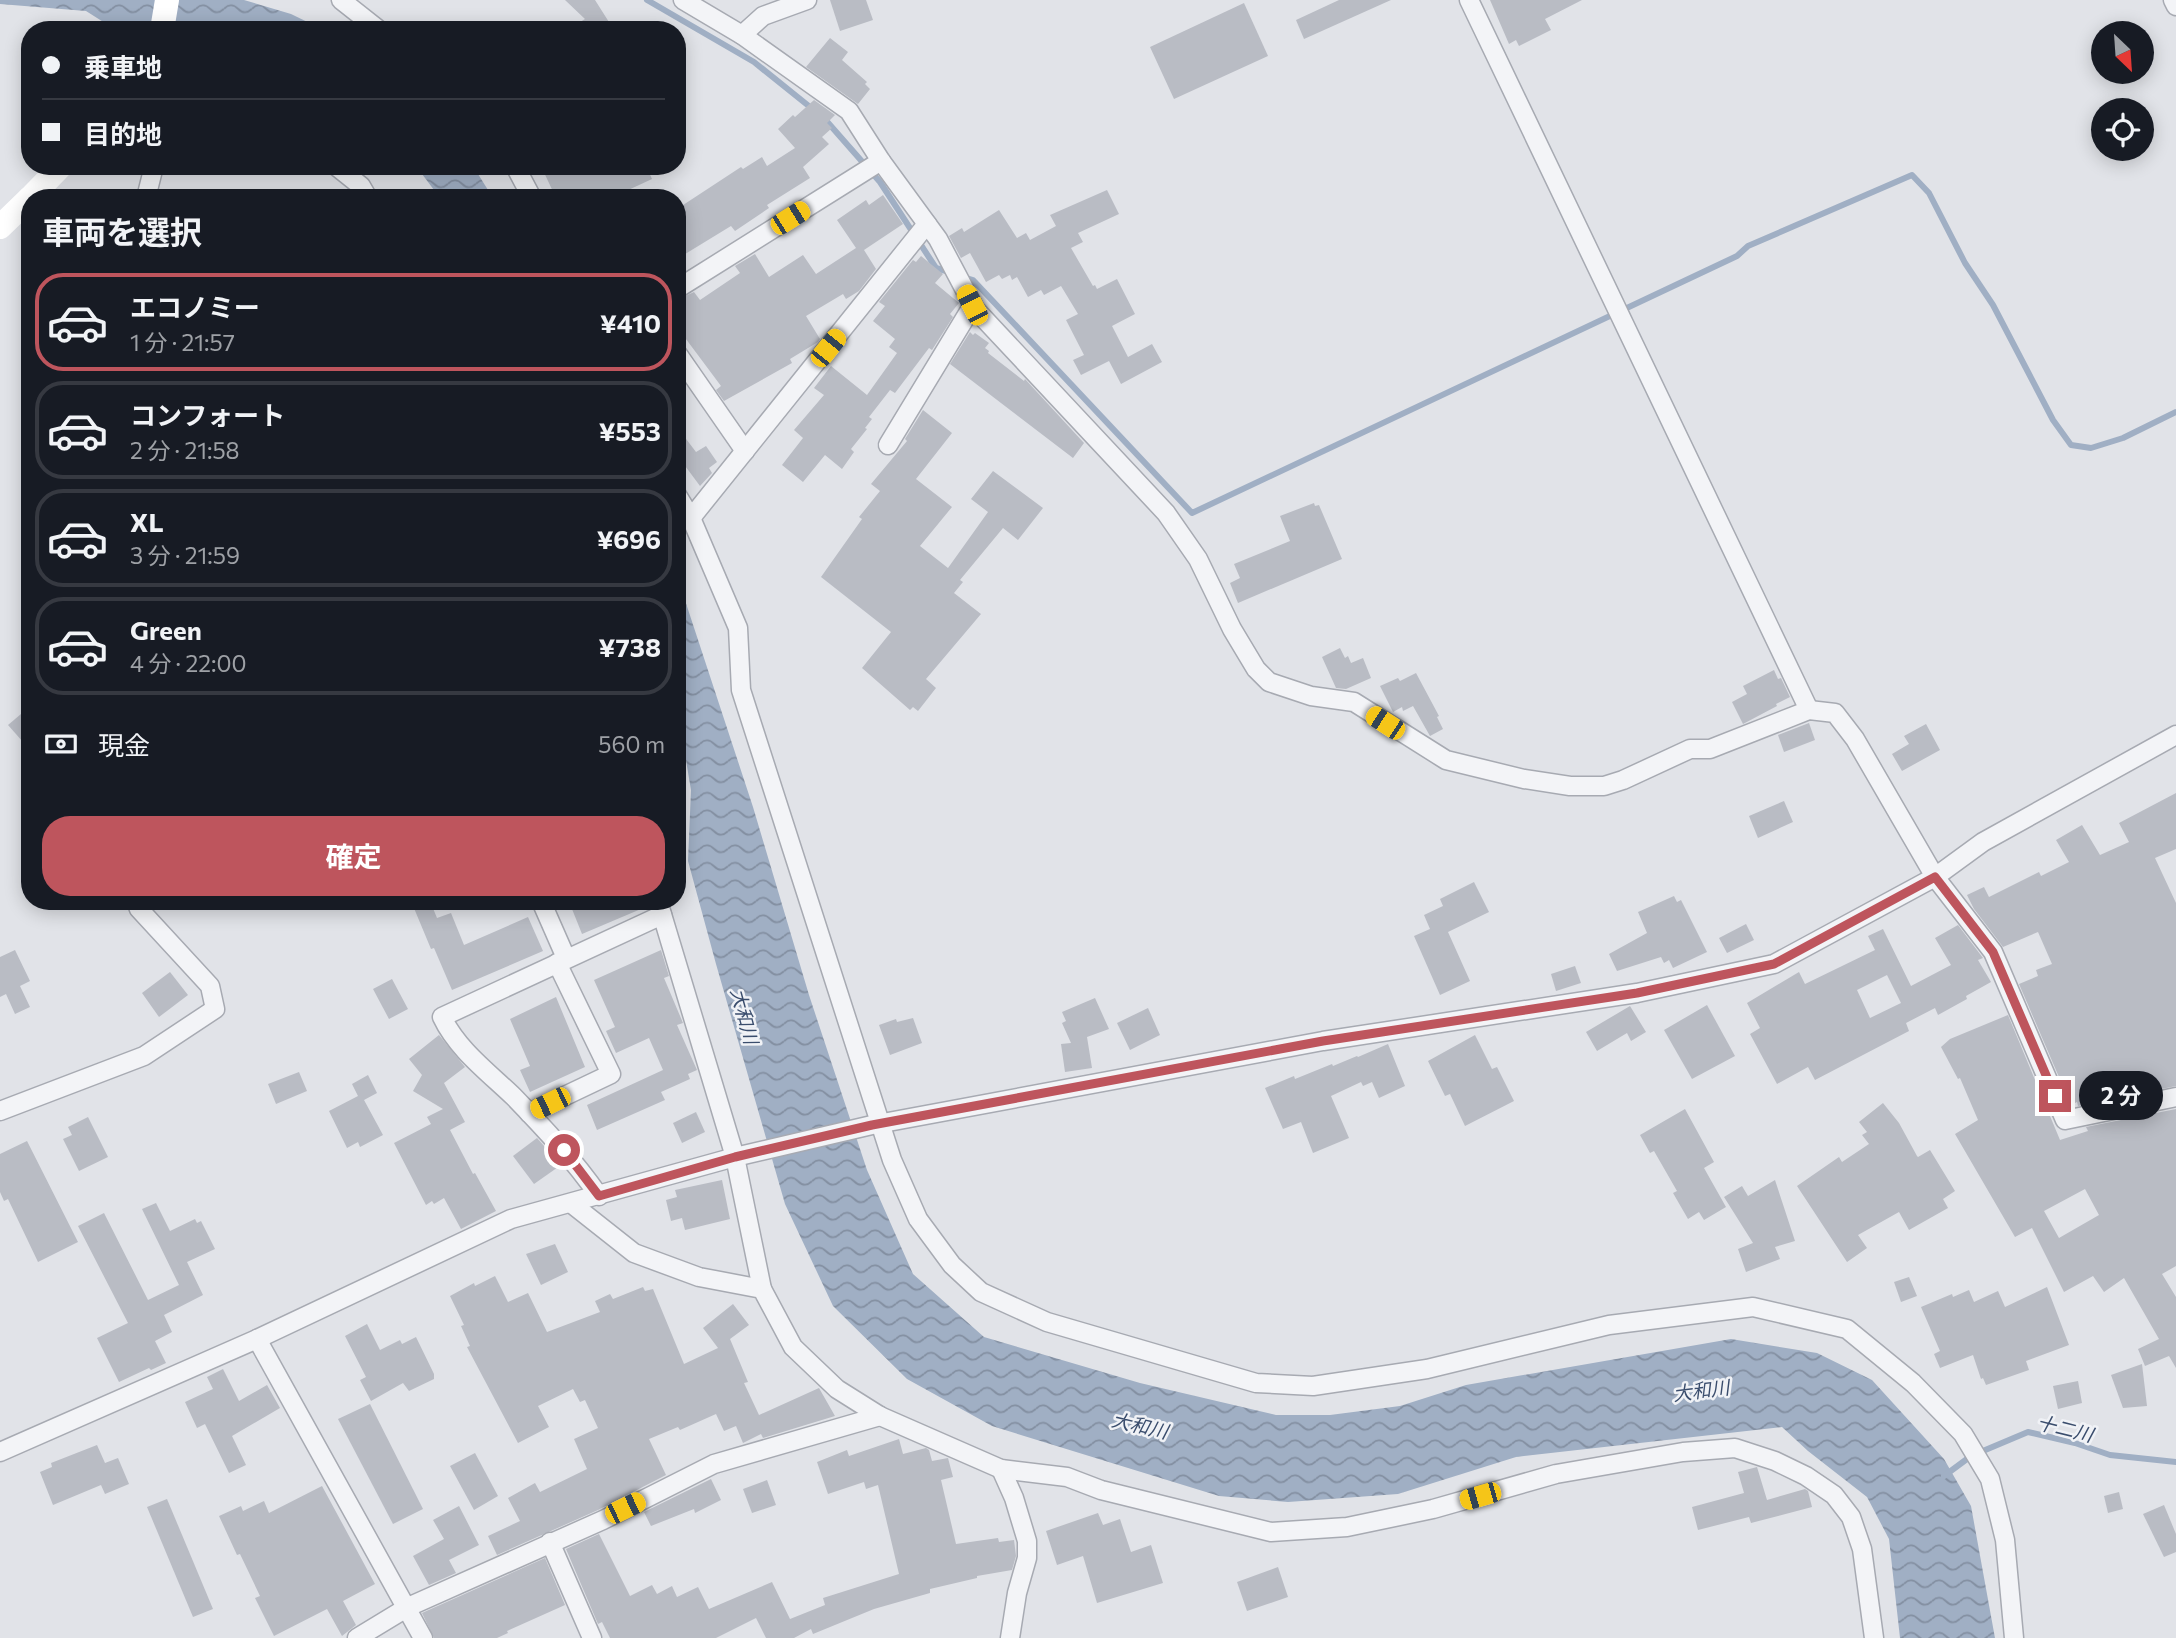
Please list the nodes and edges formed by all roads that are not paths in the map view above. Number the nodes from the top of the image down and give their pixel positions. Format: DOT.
graph roads {
  1 [pos="167,0"];
  2 [pos="341,0"];
  3 [pos="683,0"];
  4 [pos="807,0"];
  5 [pos="1469,0"];
  6 [pos="2173,0"];
  7 [pos="2176,6"];
  8 [pos="164,21"];
  9 [pos="368,21"];
  10 [pos="742,35"];
  11 [pos="881,160"];
  12 [pos="52,175"];
  13 [pos="347,175"];
  14 [pos="39,189"];
  15 [pos="363,189"];
  16 [pos="21,207"];
  17 [pos="927,223"];
  18 [pos="0,227"];
  19 [pos="686,283"];
  20 [pos="972,305"];
  21 [pos="686,366"];
  22 [pos="888,445"];
  23 [pos="745,451"];
  24 [pos="686,510"];
  25 [pos="691,518"];
  26 [pos="1809,710"];
  27 [pos="2176,735"];
  28 [pos="1935,877"];
  29 [pos="140,910"];
  30 [pos="544,910"];
  31 [pos="656,910"];
  32 [pos="661,910"];
  33 [pos="561,961"];
  34 [pos="2176,1097"];
  35 [pos="0,1111"];
  36 [pos="529,1113"];
  37 [pos="876,1125"];
  38 [pos="743,1156"];
  39 [pos="599,1196"];
  40 [pos="572,1203"];
  41 [pos="762,1289"];
  42 [pos="257,1339"];
  43 [pos="880,1416"];
  44 [pos="0,1452"];
  45 [pos="1001,1469"];
  46 [pos="550,1542"];
  47 [pos="408,1608"];
  48 [pos="358,1638"];
  49 [pos="423,1638"];
  50 [pos="592,1638"];
  51 [pos="1010,1638"];
  52 [pos="1874,1638"];
  53 [pos="2014,1638"];
  1 -- 8 [label="street"];
  2 -- 9 [label="street"];
  3 -- 10 [label="street"];
  4 -- 10 [label="street"];
  5 -- 26 [label="street"];
  6 -- 7 [label="street"];
  10 -- 11 [label="street"];
  11 -- 17 [label="street"];
  11 -- 19 [label="street"];
  12 -- 14 [label="street"];
  13 -- 15 [label="street"];
  16 -- 18 [label="street"];
  17 -- 20 [label="street"];
  17 -- 23 [label="street"];
  20 -- 22 [label="street"];
  20 -- 26 [label="street"];
  21 -- 23 [label="street"];
  23 -- 25 [label="street"];
  24 -- 25 [label="street"];
  25 -- 37 [label="street"];
  26 -- 28 [label="street"];
  27 -- 28 [label="street"];
  28 -- 34 [label="street"];
  28 -- 37 [label="street"];
  29 -- 35 [label="street"];
  30 -- 33 [label="street"];
  31 -- 33 [label="street"];
  32 -- 38 [label="street"];
  33 -- 36 [label="street"];
  33 -- 36 [label="street"];
  36 -- 39 [label="street"];
  37 -- 38 [label="street"];
  37 -- 53 [label="street"];
  38 -- 39 [label="street"];
  38 -- 41 [label="street"];
  39 -- 40 [label="street"];
  40 -- 41 [label="street"];
  40 -- 42 [label="street"];
  41 -- 43 [label="street"];
  42 -- 44 [label="street"];
  42 -- 47 [label="street"];
  43 -- 45 [label="street"];
  43 -- 46 [label="street"];
  45 -- 51 [label="street"];
  45 -- 52 [label="street"];
  46 -- 47 [label="street"];
  46 -- 50 [label="street"];
  47 -- 48 [label="street"];
  47 -- 49 [label="street"];
}
